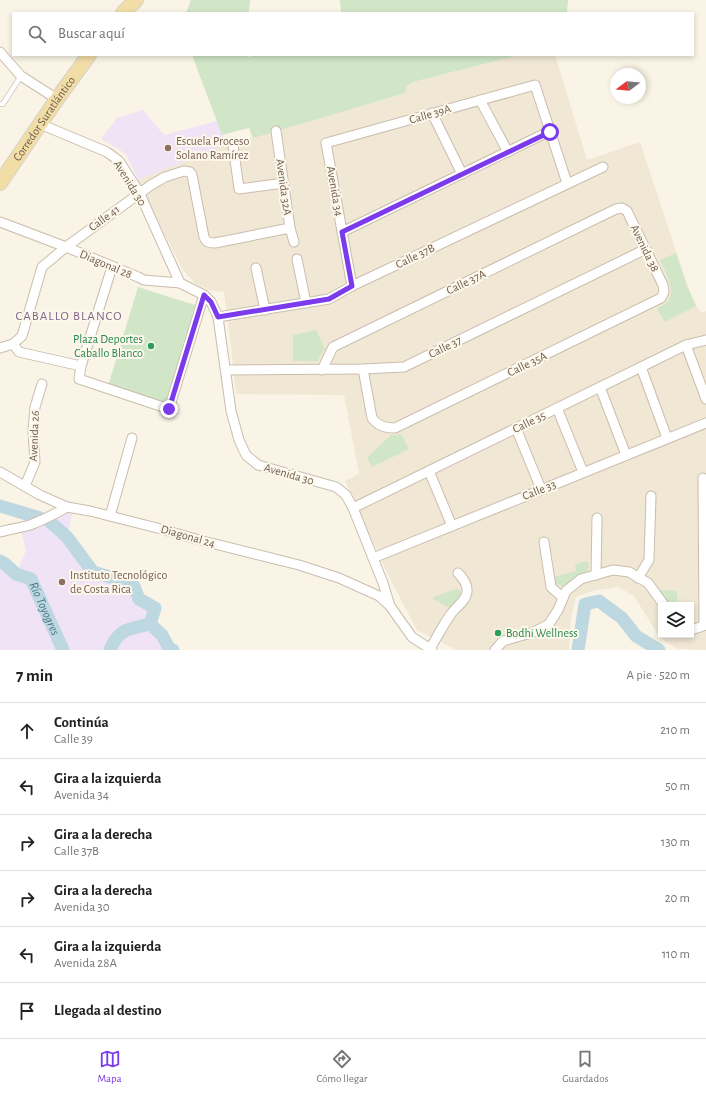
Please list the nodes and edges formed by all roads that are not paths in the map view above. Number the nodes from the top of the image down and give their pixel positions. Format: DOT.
graph roads {
  1 [pos="136,0"];
  2 [pos="124,12"];
  3 [pos="0,52"];
  4 [pos="88,56"];
  5 [pos="21,76"];
  6 [pos="57,99"];
  7 [pos="480,100"];
  8 [pos="0,104"];
  9 [pos="432,113"];
  10 [pos="40,124"];
  11 [pos="276,131"];
  12 [pos="550,132"];
  13 [pos="326,143"];
  14 [pos="233,145"];
  15 [pos="508,152"];
  16 [pos="603,167"];
  17 [pos="462,174"];
  18 [pos="0,183"];
  19 [pos="284,183"];
  20 [pos="567,183"];
  21 [pos="139,192"];
  22 [pos="622,208"];
  23 [pos="0,222"];
  24 [pos="290,228"];
  25 [pos="342,232"];
  26 [pos="294,242"];
  27 [pos="66,247"];
  28 [pos="646,249"];
  29 [pos="297,259"];
  30 [pos="112,267"];
  31 [pos="256,268"];
  32 [pos="180,283"];
  33 [pos="352,286"];
  34 [pos="664,292"];
  35 [pos="204,295"];
  36 [pos="211,302"];
  37 [pos="306,303"];
  38 [pos="265,310"];
  39 [pos="218,317"];
  40 [pos="706,340"];
  41 [pos="13,344"];
  42 [pos="686,345"];
  43 [pos="0,348"];
  44 [pos="81,366"];
  45 [pos="641,367"];
  46 [pos="363,369"];
  47 [pos="226,370"];
  48 [pos="322,370"];
  49 [pos="42,384"];
  50 [pos="600,387"];
  51 [pos="706,400"];
  52 [pos="557,408"];
  53 [pos="706,423"];
  54 [pos="516,428"];
  55 [pos="132,438"];
  56 [pos="667,438"];
  57 [pos="626,455"];
  58 [pos="429,471"];
  59 [pos="0,472"];
  60 [pos="583,472"];
  61 [pos="703,478"];
  62 [pos="25,486"];
  63 [pos="541,489"];
  64 [pos="651,496"];
  65 [pos="67,507"];
  66 [pos="353,508"];
  67 [pos="110,516"];
  68 [pos="597,518"];
  69 [pos="452,526"];
  70 [pos="0,532"];
  71 [pos="544,542"];
  72 [pos="373,558"];
  73 [pos="458,573"];
  74 [pos="596,575"];
  75 [pos="638,578"];
  76 [pos="563,598"];
  77 [pos="662,602"];
  78 [pos="390,606"];
  79 [pos="705,625"];
  80 [pos="694,629"];
  81 [pos="431,649"];
  82 [pos="495,650"];
  1 -- 2 [label="main road"];
  3 -- 5 [label="street"];
  4 -- 6 [label="main road, Corredor Suratlántico"];
  5 -- 6 [label="street"];
  5 -- 8 [label="lane"];
  6 -- 10 [label="main road, Corredor Suratlántico"];
  7 -- 9 [label="street, Calle 39A"];
  7 -- 12 [label="street, Calle 39A"];
  7 -- 15 [label="street"];
  9 -- 13 [label="street, Calle 39A"];
  9 -- 17 [label="street"];
  10 -- 18 [label="main road, Corredor Suratlántico"];
  10 -- 21 [label="street, Avenida 30"];
  11 -- 19 [label="street, Avenida 32A"];
  12 -- 15 [label="street"];
  12 -- 20 [label="street"];
  13 -- 25 [label="street, Avenida 34"];
  14 -- 19 [label="street"];
  15 -- 17 [label="street"];
  16 -- 20 [label="street, Calle 37B"];
  17 -- 25 [label="street"];
  19 -- 24 [label="street, Avenida 32A"];
  20 -- 33 [label="street, Calle 37B"];
  21 -- 24 [label="street, Calle 41"];
  21 -- 27 [label="street, Calle 41"];
  21 -- 32 [label="street, Avenida 30"];
  22 -- 28 [label="street, Avenida 38"];
  22 -- 48 [label="street, Calle 37A"];
  23 -- 27 [label="street, Diagonal 28"];
  24 -- 26 [label="street, Avenida 32A"];
  25 -- 33 [label="street, Avenida 34"];
  27 -- 30 [label="street, Diagonal 28"];
  27 -- 41 [label="street, Calle 41"];
  28 -- 34 [label="street, Avenida 38"];
  28 -- 46 [label="street, Calle 37"];
  29 -- 37 [label="street"];
  30 -- 32 [label="street, Diagonal 28"];
  30 -- 44 [label="street"];
  31 -- 38 [label="street"];
  32 -- 35 [label="street, Diagonal 28"];
  33 -- 37 [label="street, Calle 37B"];
  34 -- 46 [label="street, Calle 35A"];
  35 -- 36 [label="street, Diagonal 28"];
  35 -- 44 [label="street"];
  36 -- 39 [label="street, Avenida 30"];
  37 -- 38 [label="street, Calle 37B"];
  38 -- 39 [label="street, Calle 37B"];
  39 -- 47 [label="street, Avenida 30"];
  40 -- 42 [label="street, Calle 35"];
  41 -- 43 [label="street"];
  41 -- 44 [label="street"];
  42 -- 45 [label="street, Calle 35"];
  42 -- 51 [label="street"];
  45 -- 50 [label="street, Calle 35"];
  45 -- 56 [label="street"];
  46 -- 48 [label="street, Calle 37"];
  47 -- 48 [label="street, Calle 37"];
  47 -- 66 [label="street, Avenida 30"];
  49 -- 62 [label="street, Avenida 26"];
  50 -- 52 [label="street, Calle 35"];
  50 -- 57 [label="street"];
  52 -- 54 [label="street, Calle 35"];
  52 -- 60 [label="street"];
  53 -- 56 [label="street, Calle 33"];
  54 -- 58 [label="street, Calle 35"];
  54 -- 63 [label="street"];
  55 -- 67 [label="street"];
  56 -- 57 [label="street, Calle 33"];
  57 -- 60 [label="street, Calle 33"];
  58 -- 66 [label="street, Calle 35"];
  58 -- 69 [label="street"];
  59 -- 62 [label="street, Diagonal 24"];
  60 -- 63 [label="street, Calle 33"];
  61 -- 79 [label="street"];
  62 -- 65 [label="street, Diagonal 24"];
  63 -- 69 [label="street, Calle 33"];
  64 -- 75 [label="street"];
  65 -- 67 [label="street, Diagonal 24"];
  65 -- 70 [label="street"];
  66 -- 72 [label="street, Avenida 30"];
  67 -- 78 [label="street, Diagonal 24"];
  68 -- 74 [label="street"];
  69 -- 72 [label="street, Calle 33"];
  71 -- 76 [label="street"];
  72 -- 78 [label="street, Avenida 30"];
  73 -- 81 [label="street"];
  74 -- 75 [label="street"];
  74 -- 76 [label="street"];
  75 -- 77 [label="street"];
  76 -- 82 [label="street"];
  78 -- 81 [label="street"];
  79 -- 80 [label="street"];
}
